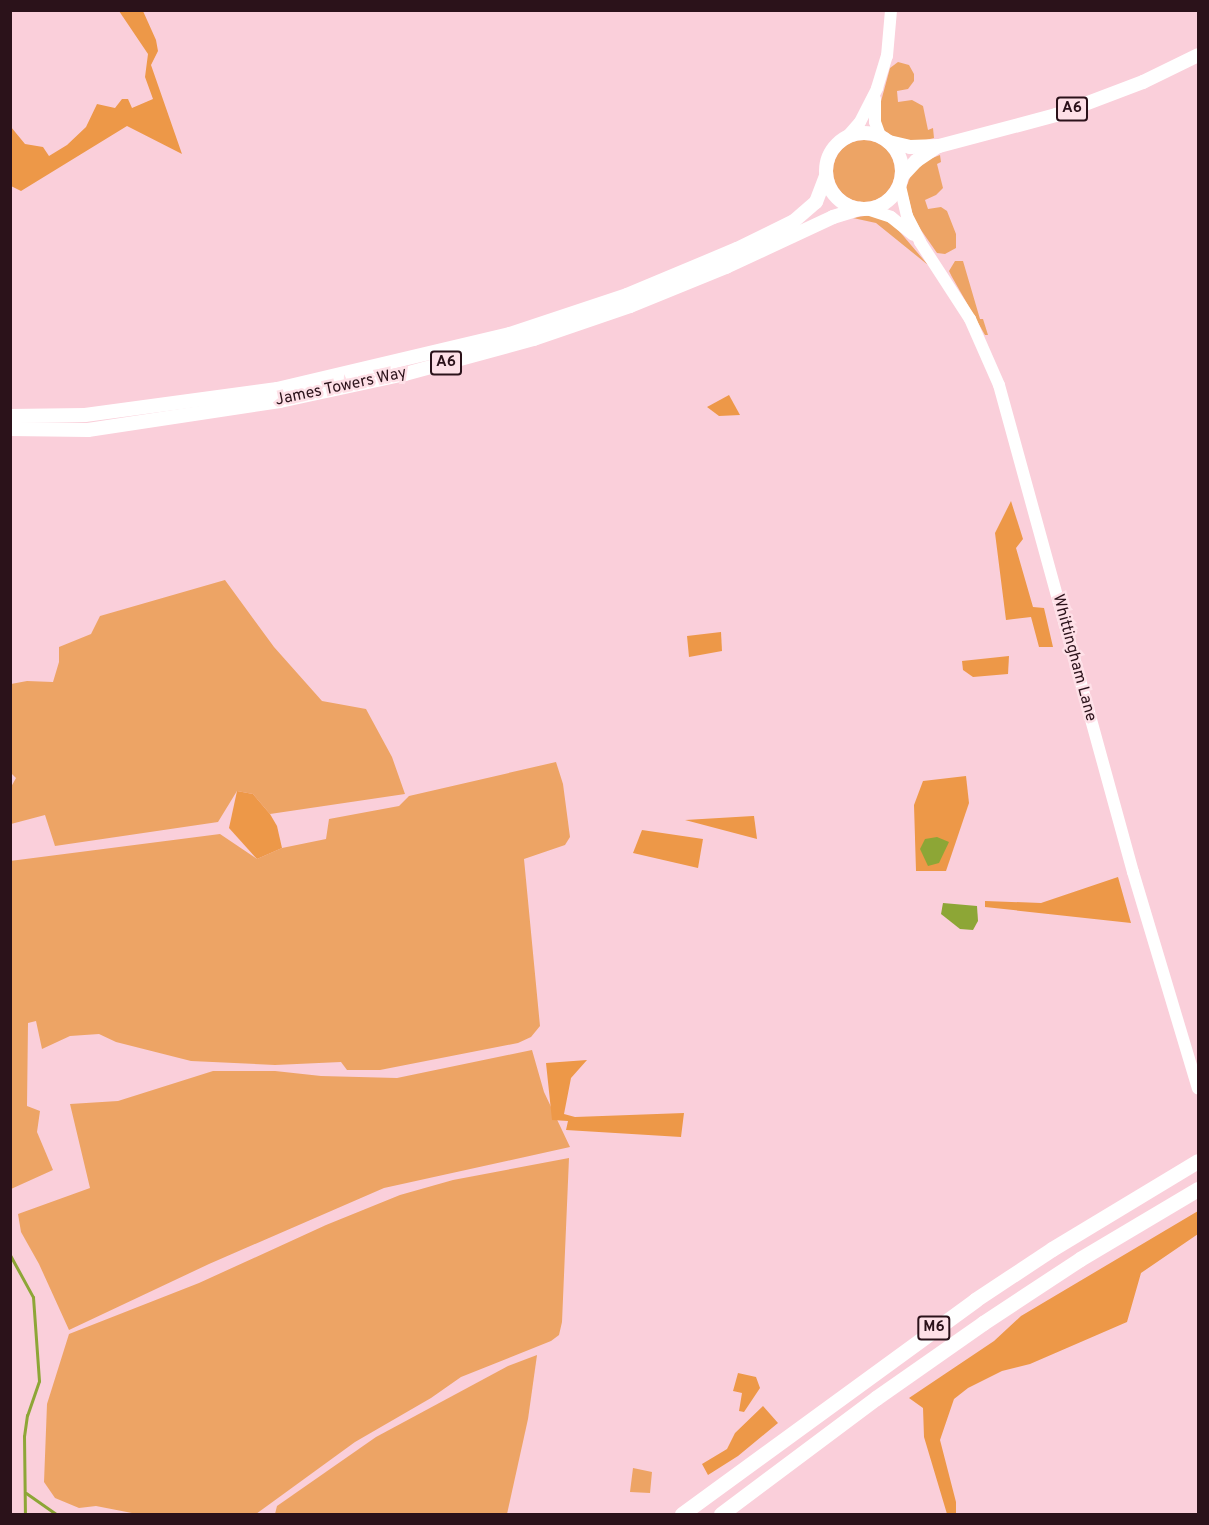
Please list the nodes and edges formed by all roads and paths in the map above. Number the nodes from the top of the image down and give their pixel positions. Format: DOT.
graph roads {
  1 [pos="891,10"];
  2 [pos="1198,55"];
  3 [pos="876,88"];
  4 [pos="846,138"];
  5 [pos="884,139"];
  6 [pos="939,146"];
  7 [pos="826,176"];
  8 [pos="901,181"];
  9 [pos="863,209"];
  10 [pos="920,242"];
  11 [pos="10,416"];
  12 [pos="10,429"];
  13 [pos="1198,1088"];
  14 [pos="1198,1161"];
  15 [pos="1198,1189"];
  16 [pos="775,1476"];
  17 [pos="682,1515"];
  18 [pos="721,1515"];
  19 [pos="727,1515"];
  1 -- 3 [label="main road"];
  2 -- 6 [label="main road, A6"];
  3 -- 4 [label="main road"];
  3 -- 5 [label="main road"];
  4 -- 5 [label="main road"];
  4 -- 7 [label="main road"];
  5 -- 6 [label="main road, A6"];
  5 -- 8 [label="main road"];
  6 -- 8 [label="main road, A6"];
  7 -- 9 [label="main road"];
  7 -- 11 [label="main road, James Towers Way / A6"];
  8 -- 9 [label="main road"];
  8 -- 10 [label="main road, Whittingham Lane"];
  9 -- 10 [label="main road, Whittingham Lane"];
  9 -- 12 [label="main road, James Towers Way / A6"];
  10 -- 13 [label="main road, Whittingham Lane"];
  14 -- 17 [label="highway, M6"];
  15 -- 16 [label="highway, M6"];
  16 -- 18 [label="highway, M6"];
  16 -- 19 [label="highway"];
}
